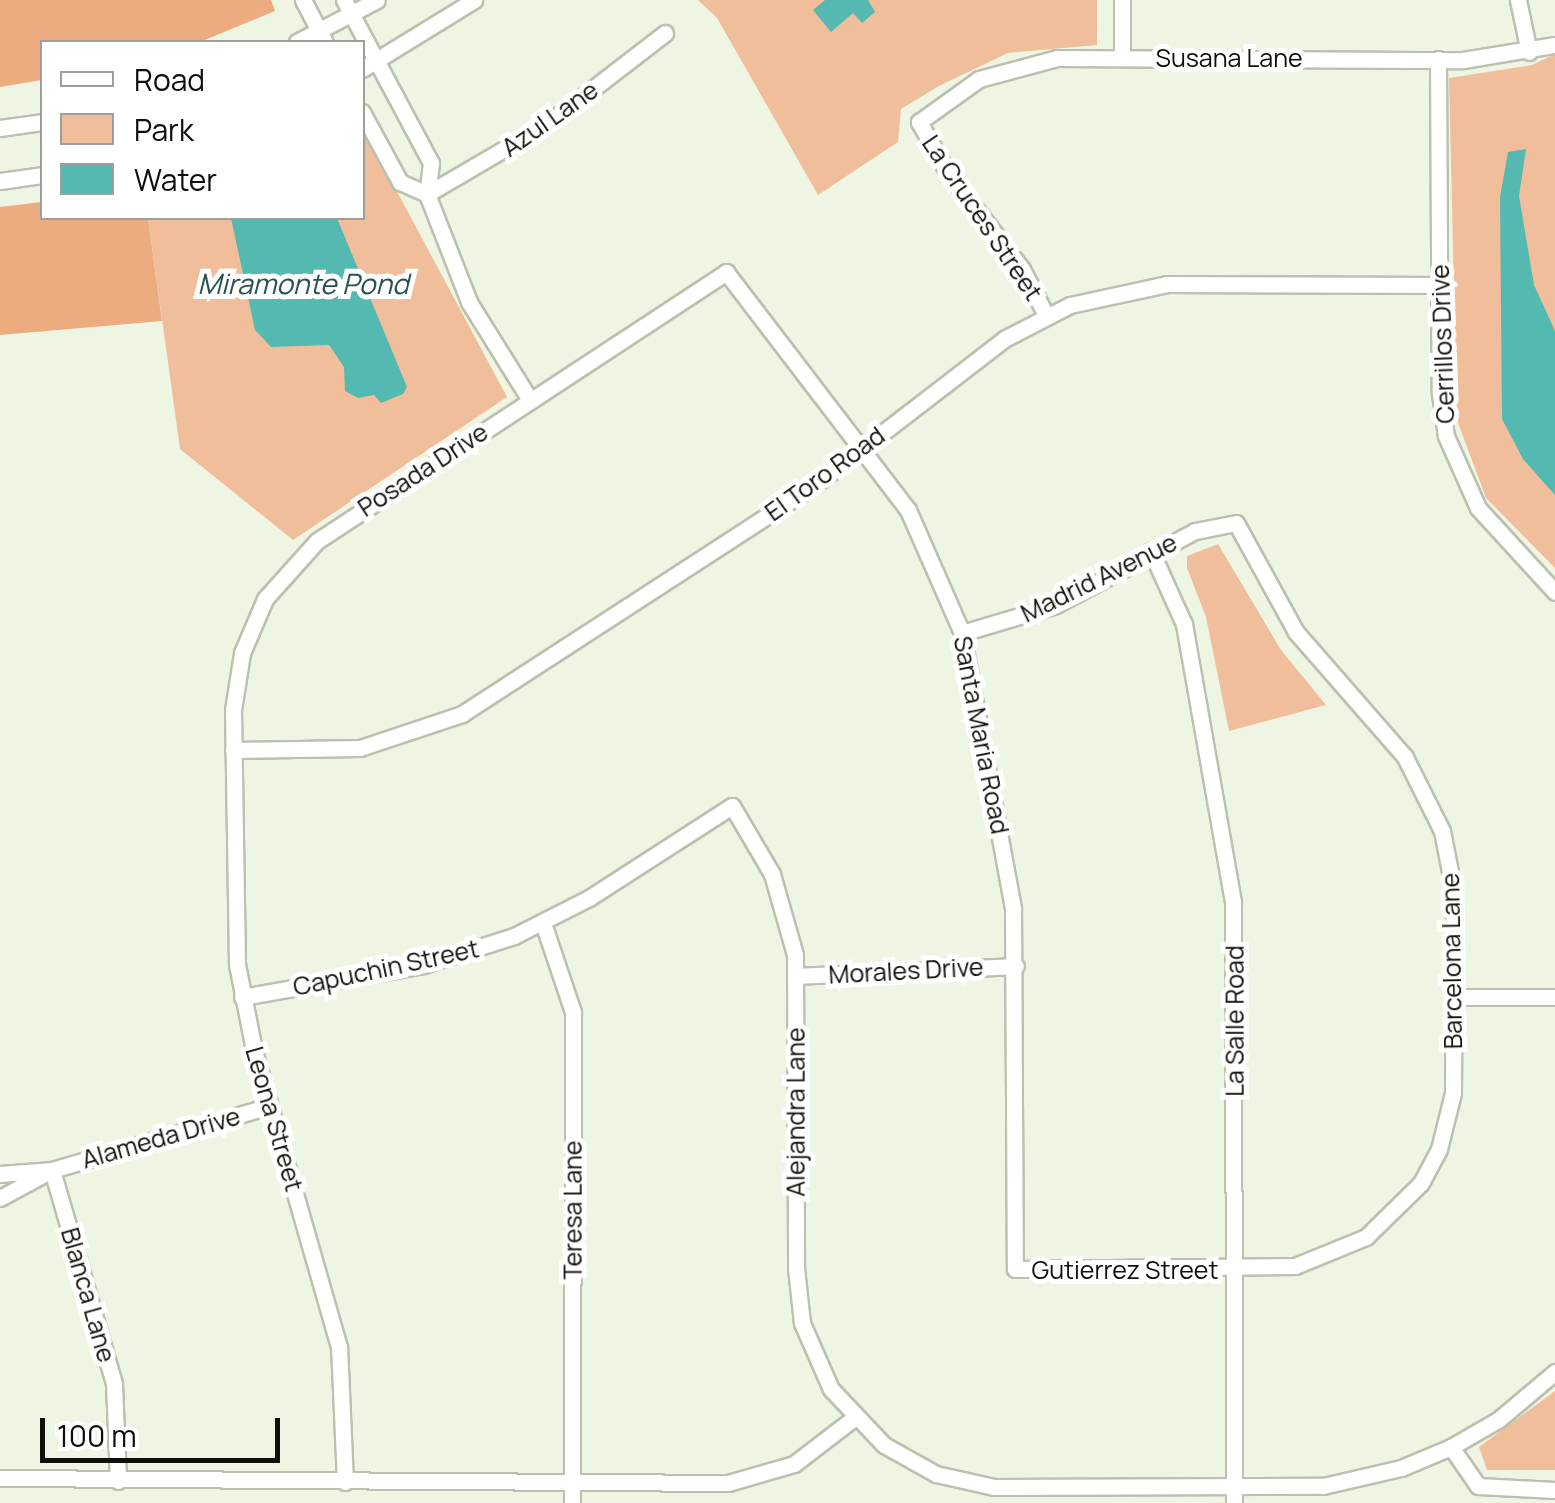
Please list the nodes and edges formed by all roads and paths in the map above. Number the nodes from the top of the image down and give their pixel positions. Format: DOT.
graph roads {
  1 [pos="304,0"];
  2 [pos="377,0"];
  3 [pos="474,0"];
  4 [pos="1122,0"];
  5 [pos="1518,0"];
  6 [pos="348,7"];
  7 [pos="664,32"];
  8 [pos="322,37"];
  9 [pos="360,40"];
  10 [pos="1555,45"];
  11 [pos="1530,52"];
  12 [pos="1122,57"];
  13 [pos="1438,59"];
  14 [pos="369,65"];
  15 [pos="365,118"];
  16 [pos="40,122"];
  17 [pos="919,122"];
  18 [pos="0,128"];
  19 [pos="40,175"];
  20 [pos="0,181"];
  21 [pos="427,194"];
  22 [pos="726,272"];
  23 [pos="1439,284"];
  24 [pos="1046,315"];
  25 [pos="530,400"];
  26 [pos="863,448"];
  27 [pos="1236,523"];
  28 [pos="1152,550"];
  29 [pos="1555,592"];
  30 [pos="962,633"];
  31 [pos="233,750"];
  32 [pos="732,806"];
  33 [pos="543,923"];
  34 [pos="1016,966"];
  35 [pos="796,976"];
  36 [pos="1455,996"];
  37 [pos="242,997"];
  38 [pos="1555,997"];
  39 [pos="270,1106"];
  40 [pos="52,1170"];
  41 [pos="0,1174"];
  42 [pos="0,1198"];
  43 [pos="1015,1269"];
  44 [pos="1234,1270"];
  45 [pos="1555,1372"];
  46 [pos="854,1418"];
  47 [pos="1451,1448"];
  48 [pos="0,1478"];
  49 [pos="118,1482"];
  50 [pos="346,1482"];
  51 [pos="572,1483"];
  52 [pos="1555,1490"];
  53 [pos="1234,1496"];
  54 [pos="572,1503"];
  1 -- 8 [label="street"];
  2 -- 6 [label="street"];
  3 -- 14 [label="street"];
  4 -- 12 [label="street"];
  5 -- 11 [label="street"];
  6 -- 8 [label="street"];
  6 -- 9 [label="street"];
  7 -- 21 [label="street, Azul Lane"];
  10 -- 11 [label="street, Susana Lane"];
  11 -- 13 [label="street, Susana Lane"];
  12 -- 13 [label="street, Susana Lane"];
  12 -- 17 [label="street, Susana Lane"];
  13 -- 23 [label="street, Cerrillos Drive"];
  14 -- 21 [label="street"];
  15 -- 21 [label="street"];
  16 -- 18 [label="street"];
  17 -- 24 [label="street, La Cruces Street"];
  19 -- 20 [label="street"];
  21 -- 25 [label="street"];
  22 -- 25 [label="street, Posada Drive"];
  22 -- 26 [label="street, Santa Maria Road"];
  23 -- 24 [label="street, El Toro Road"];
  23 -- 29 [label="street, Cerrillos Drive"];
  24 -- 26 [label="street, El Toro Road"];
  25 -- 31 [label="street, Posada Drive"];
  26 -- 30 [label="street, Santa Maria Road"];
  26 -- 31 [label="street, El Toro Road"];
  27 -- 28 [label="street, Madrid Avenue"];
  27 -- 36 [label="street, Barcelona Lane"];
  28 -- 30 [label="street, Madrid Avenue"];
  28 -- 44 [label="street, La Salle Road"];
  30 -- 34 [label="street, Santa Maria Road"];
  31 -- 37 [label="street, Leona Street"];
  32 -- 33 [label="street, Capuchin Street"];
  32 -- 35 [label="street, Alejandra Lane"];
  33 -- 37 [label="street, Capuchin Street"];
  33 -- 51 [label="street, Teresa Lane"];
  34 -- 35 [label="street, Morales Drive"];
  34 -- 43 [label="street, Santa Maria Road"];
  35 -- 46 [label="street, Alejandra Lane"];
  36 -- 38 [label="street"];
  36 -- 44 [label="street, Barcelona Lane"];
  37 -- 39 [label="street, Leona Street"];
  39 -- 40 [label="street, Alameda Drive"];
  39 -- 50 [label="street, Leona Street"];
  40 -- 41 [label="street, Alameda Drive"];
  40 -- 42 [label="street, Alameda Drive"];
  40 -- 49 [label="street, Blanca Lane"];
  43 -- 44 [label="street, Gutierrez Street"];
  44 -- 53 [label="street, La Salle Road"];
  45 -- 47 [label="street"];
  46 -- 51 [label="street"];
  46 -- 53 [label="street"];
  47 -- 52 [label="street"];
  47 -- 53 [label="street"];
  48 -- 49 [label="street"];
  49 -- 50 [label="street"];
  50 -- 51 [label="street"];
  51 -- 54 [label="street, Teresa Lane"];
}
